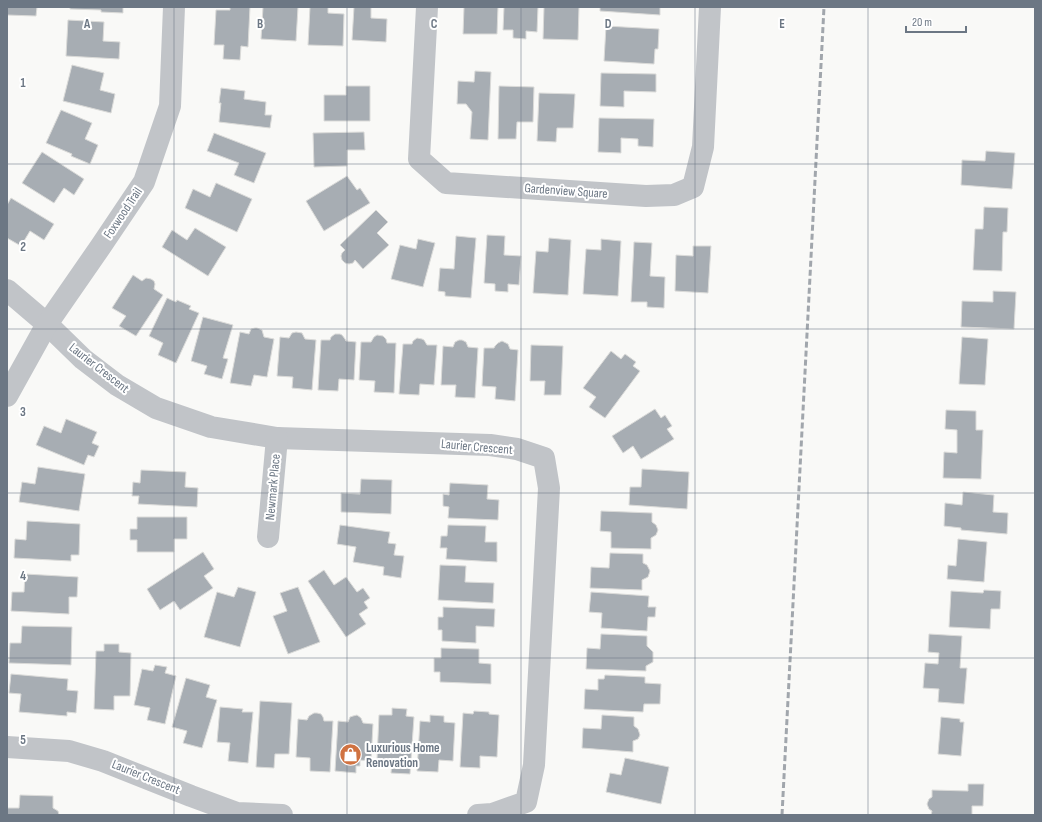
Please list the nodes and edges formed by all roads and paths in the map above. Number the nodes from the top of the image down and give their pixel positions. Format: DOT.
graph roads {
  1 [pos="174,7"];
  2 [pos="427,7"];
  3 [pos="710,7"];
  4 [pos="7,290"];
  5 [pos="47,324"];
  6 [pos="7,396"];
  7 [pos="277,438"];
  8 [pos="268,537"];
  9 [pos="7,747"];
  10 [pos="282,815"];
  11 [pos="478,815"];
  1 -- 5 [label="street, Foxwood Trail"];
  2 -- 3 [label="street, Gardenview Square"];
  4 -- 5 [label="street, Laurier Crescent"];
  5 -- 6 [label="street, Foxwood Trail"];
  5 -- 7 [label="street, Laurier Crescent"];
  7 -- 8 [label="street, Newmark Place"];
  7 -- 11 [label="street, Laurier Crescent"];
  9 -- 10 [label="street, Laurier Crescent"];
}
